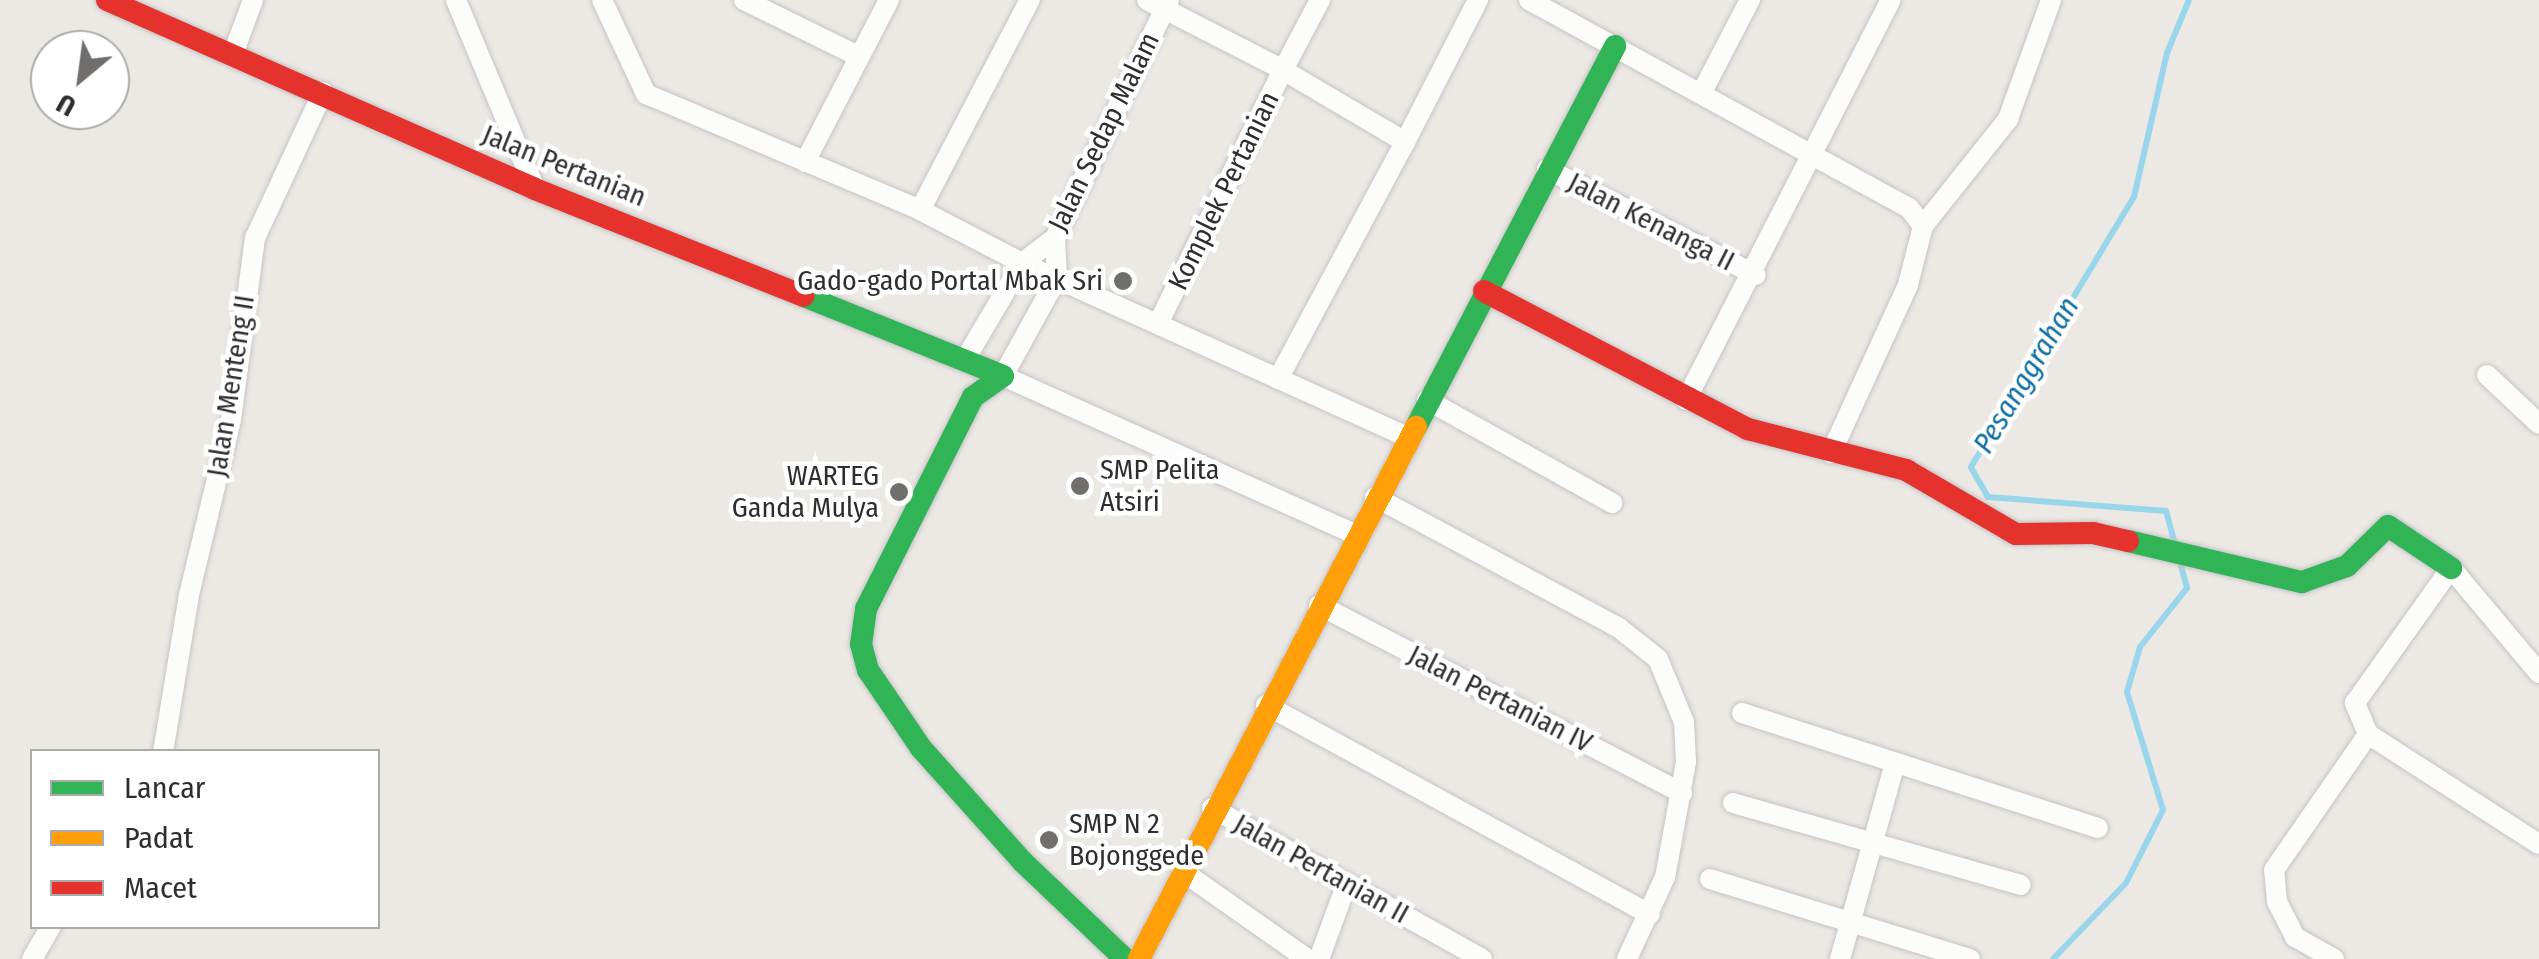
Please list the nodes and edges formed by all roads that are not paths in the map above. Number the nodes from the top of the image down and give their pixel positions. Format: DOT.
graph roads {
  1 [pos="107,0"];
  2 [pos="254,0"];
  3 [pos="457,0"];
  4 [pos="602,0"];
  5 [pos="744,0"];
  6 [pos="889,0"];
  7 [pos="1030,0"];
  8 [pos="1320,0"];
  9 [pos="1478,0"];
  10 [pos="1528,0"];
  11 [pos="1750,0"];
  12 [pos="1891,0"];
  13 [pos="2051,0"];
  14 [pos="1160,3"];
  15 [pos="1615,46"];
  16 [pos="233,54"];
  17 [pos="858,56"];
  18 [pos="1283,70"];
  19 [pos="323,92"];
  20 [pos="1701,94"];
  21 [pos="1405,142"];
  22 [pos="1815,156"];
  23 [pos="805,162"];
  24 [pos="1546,170"];
  25 [pos="535,189"];
  26 [pos="920,210"];
  27 [pos="1923,226"];
  28 [pos="1055,238"];
  29 [pos="1022,264"];
  30 [pos="1756,274"];
  31 [pos="1057,278"];
  32 [pos="1484,291"];
  33 [pos="1158,324"];
  34 [pos="966,358"];
  35 [pos="2487,375"];
  36 [pos="1003,376"];
  37 [pos="1278,379"];
  38 [pos="973,397"];
  39 [pos="1427,400"];
  40 [pos="1686,400"];
  41 [pos="2539,424"];
  42 [pos="1407,437"];
  43 [pos="1831,453"];
  44 [pos="1376,497"];
  45 [pos="1612,503"];
  46 [pos="1356,535"];
  47 [pos="2451,568"];
  48 [pos="1319,604"];
  49 [pos="2539,673"];
  50 [pos="1266,706"];
  51 [pos="1742,713"];
  52 [pos="2368,734"];
  53 [pos="163,749"];
  54 [pos="1895,763"];
  55 [pos="1682,793"];
  56 [pos="1733,803"];
  57 [pos="1212,808"];
  58 [pos="2098,828"];
  59 [pos="1874,840"];
  60 [pos="2539,844"];
  61 [pos="1182,871"];
  62 [pos="1710,879"];
  63 [pos="1346,883"];
  64 [pos="2021,885"];
  65 [pos="1650,914"];
  66 [pos="1850,922"];
  67 [pos="50,929"];
  68 [pos="1456,953"];
  69 [pos="32,959"];
  70 [pos="1126,959"];
  71 [pos="1139,959"];
  72 [pos="1307,959"];
  73 [pos="1319,959"];
  74 [pos="1482,959"];
  75 [pos="1627,959"];
  76 [pos="1840,959"];
  77 [pos="1970,959"];
  78 [pos="2334,959"];
  1 -- 16 [label="street, Jalan Pertanian"];
  2 -- 16 [label="street"];
  3 -- 25 [label="street"];
  4 -- 23 [label="street"];
  5 -- 17 [label="street"];
  6 -- 17 [label="street"];
  7 -- 26 [label="street"];
  8 -- 18 [label="street"];
  9 -- 21 [label="street"];
  10 -- 15 [label="street"];
  11 -- 20 [label="street"];
  12 -- 22 [label="street"];
  13 -- 27 [label="street"];
  14 -- 18 [label="street, Komplek Pertanian"];
  14 -- 28 [label="street, Jalan Sedap Malam"];
  15 -- 20 [label="street"];
  15 -- 24 [label="street"];
  16 -- 19 [label="street, Jalan Pertanian"];
  17 -- 23 [label="street"];
  18 -- 21 [label="street"];
  18 -- 33 [label="street, Komplek Pertanian"];
  19 -- 25 [label="street, Jalan Pertanian"];
  19 -- 53 [label="street, Jalan Menteng II"];
  20 -- 22 [label="street"];
  21 -- 37 [label="street"];
  22 -- 27 [label="street"];
  22 -- 30 [label="street"];
  23 -- 26 [label="street"];
  24 -- 30 [label="street, Jalan Kenanga II"];
  24 -- 32 [label="street"];
  25 -- 34 [label="street, Jalan Pertanian"];
  26 -- 29 [label="street"];
  27 -- 43 [label="street"];
  28 -- 29 [label="street, Jalan Sedap Malam"];
  28 -- 31 [label="street"];
  29 -- 31 [label="street"];
  29 -- 34 [label="street, Jalan Sedap Malam"];
  30 -- 40 [label="street"];
  31 -- 33 [label="street"];
  31 -- 36 [label="street"];
  32 -- 39 [label="street"];
  32 -- 40 [label="street"];
  33 -- 37 [label="street"];
  34 -- 36 [label="street, Jalan Pertanian"];
  34 -- 38 [label="street"];
  35 -- 41 [label="street"];
  36 -- 38 [label="street"];
  36 -- 46 [label="street"];
  37 -- 42 [label="street"];
  38 -- 70 [label="street"];
  39 -- 42 [label="street"];
  39 -- 45 [label="street"];
  40 -- 43 [label="street"];
  42 -- 44 [label="street"];
  43 -- 47 [label="street"];
  44 -- 46 [label="street"];
  44 -- 55 [label="street"];
  46 -- 48 [label="street"];
  47 -- 49 [label="street"];
  47 -- 52 [label="street"];
  48 -- 50 [label="street"];
  48 -- 55 [label="street, Jalan Pertanian IV"];
  50 -- 57 [label="street"];
  50 -- 65 [label="street"];
  51 -- 54 [label="street"];
  52 -- 60 [label="street"];
  52 -- 78 [label="street"];
  54 -- 58 [label="street"];
  54 -- 59 [label="street"];
  55 -- 65 [label="street"];
  56 -- 59 [label="street"];
  57 -- 61 [label="street"];
  57 -- 63 [label="street, Jalan Pertanian II"];
  59 -- 64 [label="street"];
  59 -- 66 [label="street"];
  61 -- 71 [label="street"];
  61 -- 72 [label="street"];
  62 -- 66 [label="street"];
  63 -- 68 [label="street, Jalan Pertanian II"];
  63 -- 73 [label="street"];
  65 -- 75 [label="street"];
  66 -- 76 [label="street"];
  66 -- 77 [label="street"];
  67 -- 69 [label="street"];
  68 -- 74 [label="street, Jalan Pertanian II"];
}
